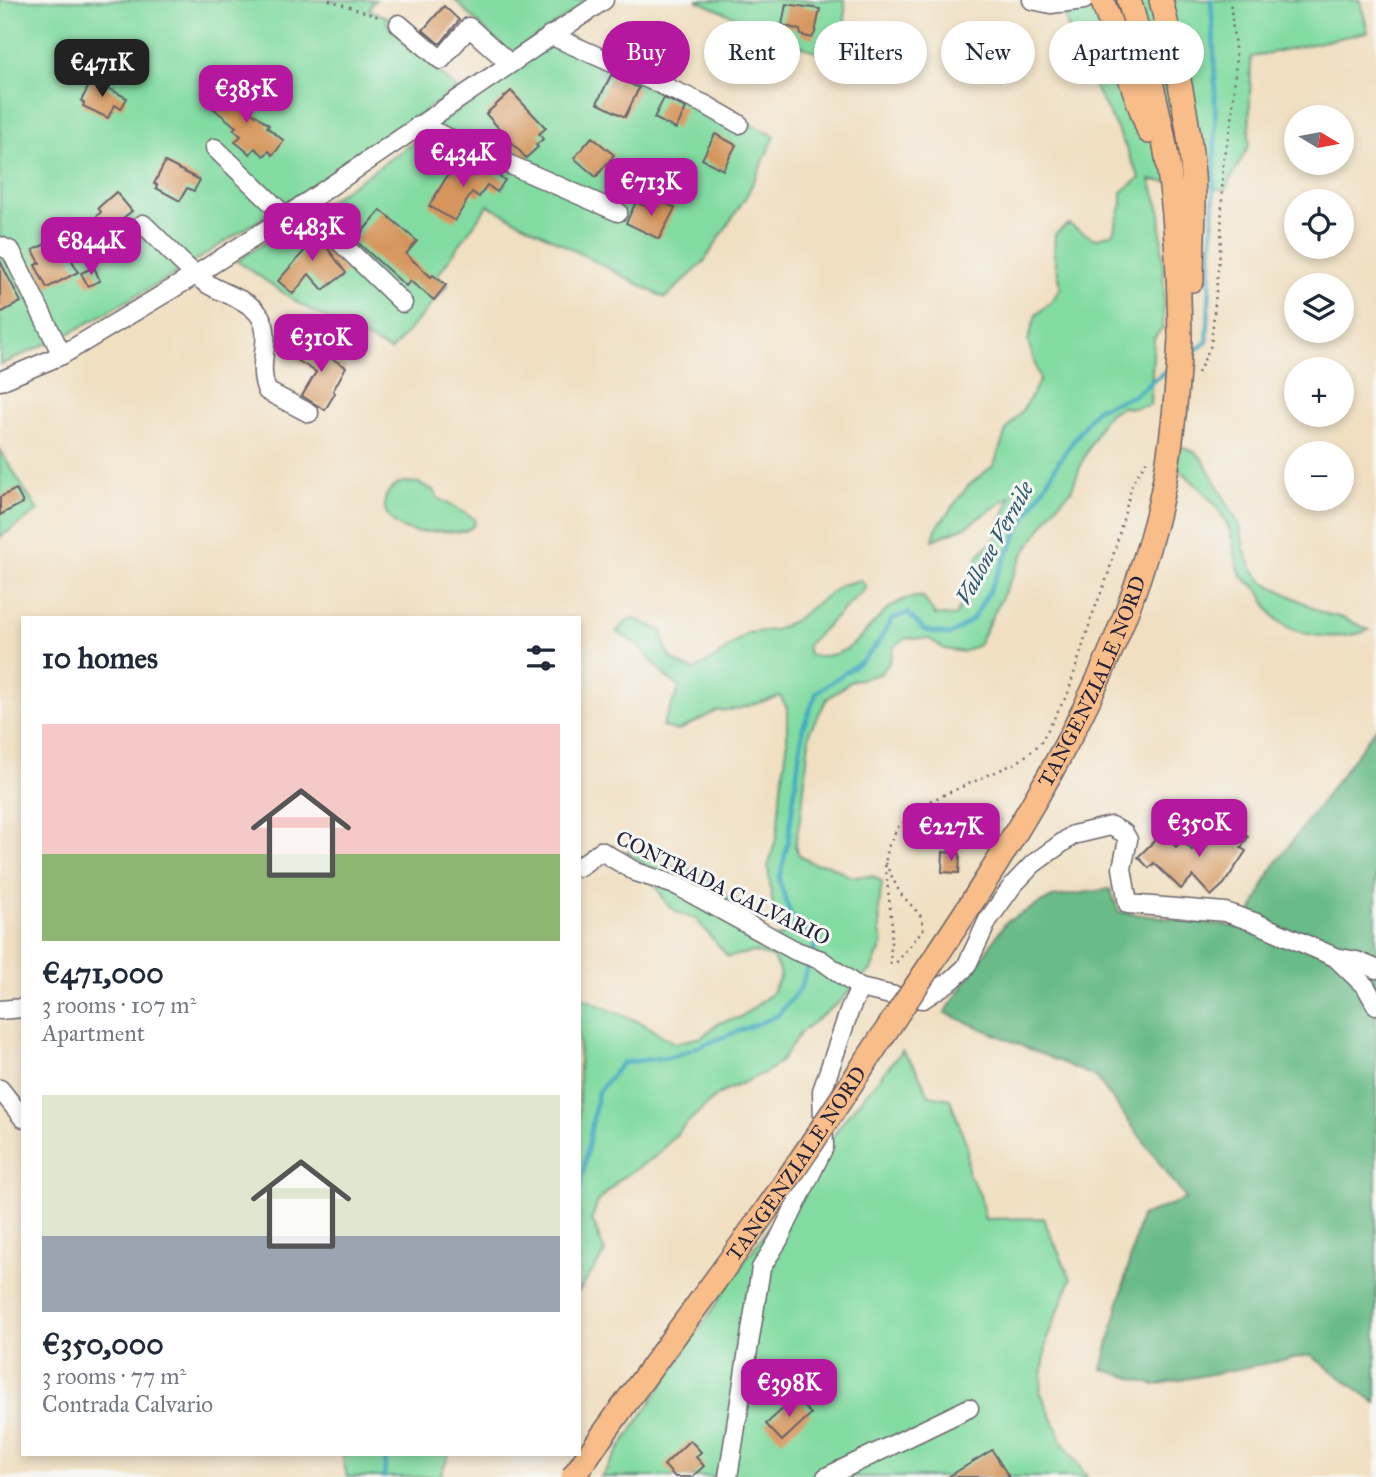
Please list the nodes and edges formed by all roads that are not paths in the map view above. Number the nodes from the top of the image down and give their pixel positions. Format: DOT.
graph roads {
  1 [pos="604,0"];
  2 [pos="1031,0"];
  3 [pos="1084,0"];
  4 [pos="1102,0"];
  5 [pos="1129,0"];
  6 [pos="1161,0"];
  7 [pos="399,24"];
  8 [pos="550,35"];
  9 [pos="509,63"];
  10 [pos="739,124"];
  11 [pos="419,125"];
  12 [pos="215,148"];
  13 [pos="302,205"];
  14 [pos="1173,205"];
  15 [pos="618,212"];
  16 [pos="286,217"];
  17 [pos="117,239"];
  18 [pos="0,246"];
  19 [pos="197,274"];
  20 [pos="403,303"];
  21 [pos="1180,338"];
  22 [pos="62,355"];
  23 [pos="0,381"];
  24 [pos="309,413"];
  25 [pos="581,866"];
  26 [pos="1335,957"];
  27 [pos="1376,969"];
  28 [pos="860,988"];
  29 [pos="1376,1005"];
  30 [pos="21,1008"];
  31 [pos="0,1010"];
  32 [pos="0,1089"];
  33 [pos="21,1115"];
  34 [pos="969,1408"];
  35 [pos="573,1477"];
  36 [pos="729,1477"];
  37 [pos="826,1477"];
  1 -- 8 [label="street"];
  2 -- 3 [label="street"];
  4 -- 14 [label="main road"];
  5 -- 14 [label="main road, TANGENZIALE NORD"];
  6 -- 21 [label="main road"];
  7 -- 9 [label="street"];
  8 -- 9 [label="street"];
  8 -- 10 [label="street"];
  9 -- 11 [label="street"];
  11 -- 13 [label="street"];
  11 -- 15 [label="street"];
  12 -- 16 [label="street"];
  13 -- 16 [label="street"];
  13 -- 20 [label="street"];
  14 -- 21 [label="main road, TANGENZIALE NORD"];
  16 -- 19 [label="street"];
  17 -- 19 [label="street"];
  18 -- 22 [label="street"];
  19 -- 22 [label="street"];
  19 -- 24 [label="street"];
  21 -- 35 [label="main road, TANGENZIALE NORD, bridge"];
  22 -- 23 [label="street"];
  25 -- 28 [label="street, CONTRADA CALVARIO"];
  26 -- 27 [label="street"];
  26 -- 28 [label="street, CONTRADA CALVARIO"];
  26 -- 29 [label="street, CONTRADA CALVARIO"];
  28 -- 36 [label="street"];
  30 -- 31 [label="street"];
  32 -- 33 [label="street"];
  34 -- 37 [label="street"];
}
